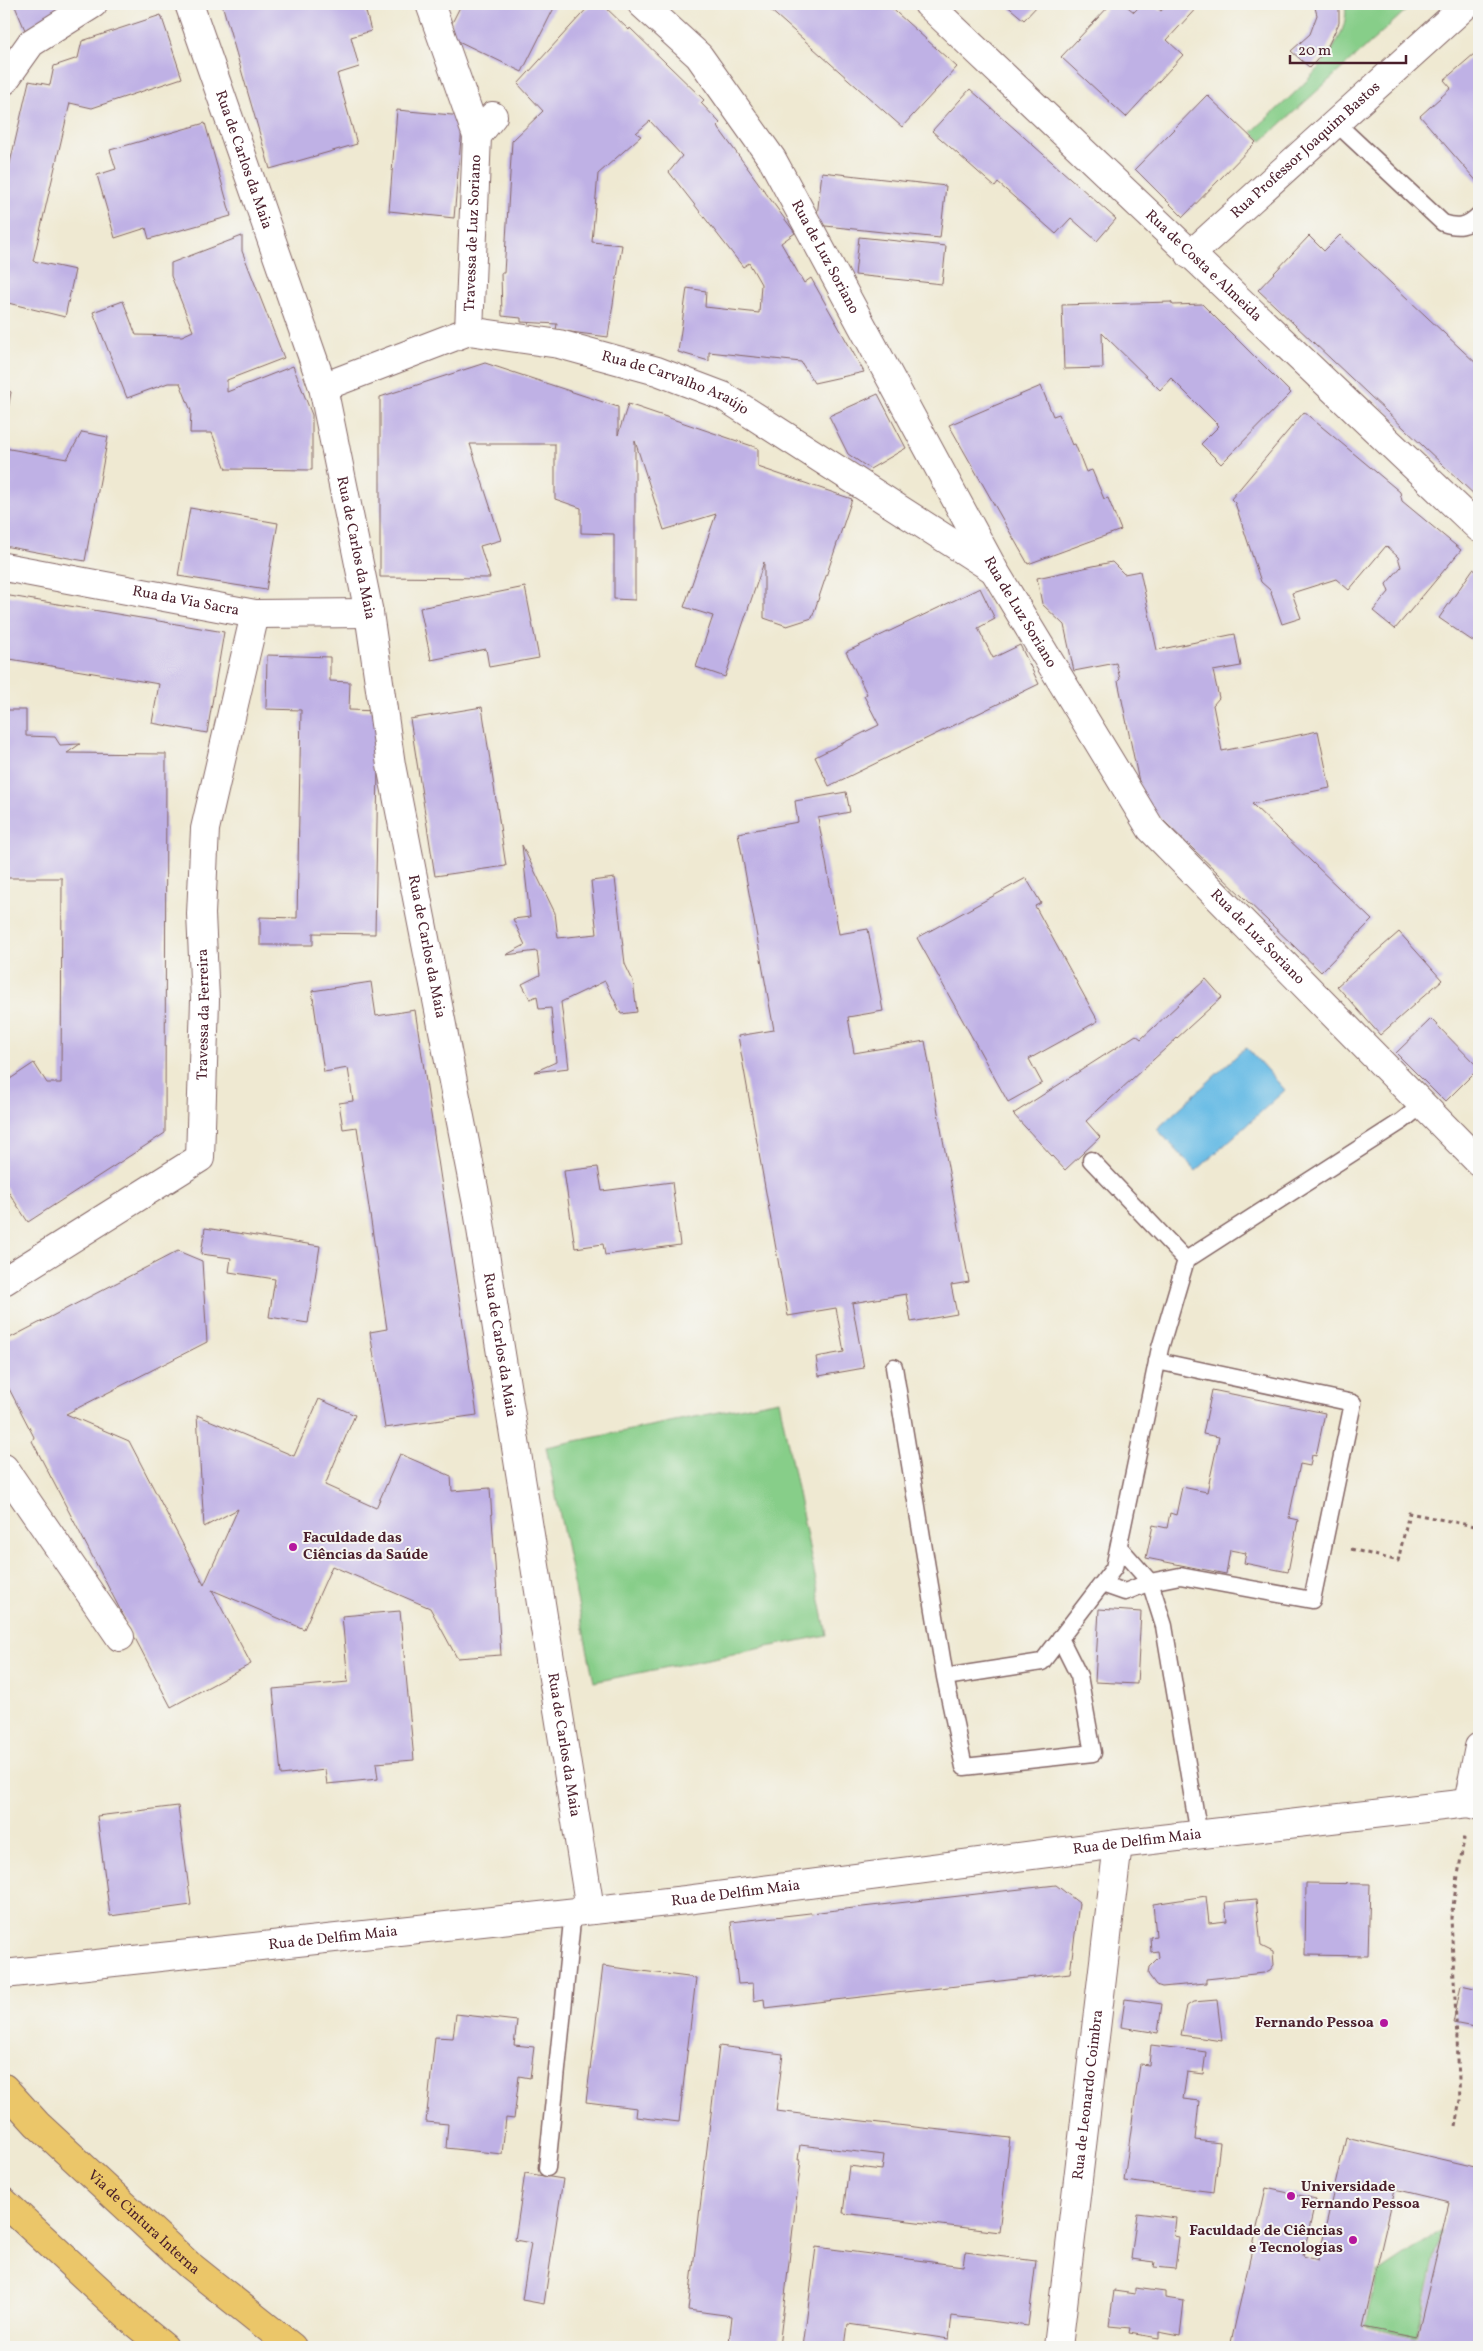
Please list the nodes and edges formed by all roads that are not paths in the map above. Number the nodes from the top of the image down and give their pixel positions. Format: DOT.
graph roads {
  1 [pos="93,4"];
  2 [pos="189,4"];
  3 [pos="430,4"];
  4 [pos="642,4"];
  5 [pos="928,4"];
  6 [pos="1467,4"];
  7 [pos="4,81"];
  8 [pos="1335,122"];
  9 [pos="1479,215"];
  10 [pos="1190,255"];
  11 [pos="469,330"];
  12 [pos="323,387"];
  13 [pos="1479,528"];
  14 [pos="4,567"];
  15 [pos="994,570"];
  16 [pos="369,613"];
  17 [pos="255,614"];
  18 [pos="1422,1105"];
  19 [pos="1091,1160"];
  20 [pos="1479,1162"];
  21 [pos="1186,1260"];
  22 [pos="4,1281"];
  23 [pos="1157,1361"];
  24 [pos="894,1367"];
  25 [pos="4,1468"];
  26 [pos="1119,1547"];
  27 [pos="1150,1582"];
  28 [pos="1102,1584"];
  29 [pos="120,1637"];
  30 [pos="1060,1638"];
  31 [pos="945,1678"];
  32 [pos="1479,1747"];
  33 [pos="1474,1805"];
  34 [pos="1199,1835"];
  35 [pos="1118,1844"];
  36 [pos="582,1910"];
  37 [pos="4,1974"];
  38 [pos="4,2088"];
  39 [pos="547,2168"];
  40 [pos="4,2202"];
  41 [pos="164,2347"];
  42 [pos="292,2347"];
  43 [pos="1058,2347"];
  1 -- 7 [label="street"];
  2 -- 12 [label="street, Rua de Carlos da Maia"];
  3 -- 11 [label="street, Travessa de Luz Soriano"];
  4 -- 15 [label="street, Rua de Luz Soriano"];
  5 -- 10 [label="street, Rua de Costa e Almeida"];
  6 -- 8 [label="street, Rua Professor Joaquim Bastos"];
  8 -- 9 [label="lane"];
  8 -- 10 [label="street, Rua Professor Joaquim Bastos"];
  10 -- 13 [label="street, Rua de Costa e Almeida"];
  11 -- 12 [label="street"];
  11 -- 15 [label="street, Rua de Carvalho Araújo"];
  12 -- 16 [label="street, Rua de Carlos da Maia"];
  14 -- 17 [label="street, Rua da Via Sacra"];
  15 -- 18 [label="street, Rua de Luz Soriano"];
  16 -- 17 [label="street, Rua da Via Sacra"];
  16 -- 36 [label="street, Rua de Carlos da Maia"];
  17 -- 22 [label="street, Travessa da Ferreira"];
  18 -- 20 [label="street, Rua de Luz Soriano"];
  18 -- 21 [label="lane"];
  19 -- 21 [label="lane"];
  21 -- 23 [label="lane"];
  23 -- 26 [label="lane"];
  23 -- 27 [label="lane"];
  24 -- 31 [label="lane"];
  25 -- 29 [label="street"];
  26 -- 27 [label="lane"];
  26 -- 28 [label="lane"];
  27 -- 28 [label="lane"];
  27 -- 34 [label="lane"];
  28 -- 30 [label="lane"];
  30 -- 31 [label="lane"];
  30 -- 31 [label="lane"];
  32 -- 33 [label="street"];
  33 -- 34 [label="street, Rua de Delfim Maia"];
  34 -- 35 [label="street, Rua de Delfim Maia"];
  35 -- 36 [label="street, Rua de Delfim Maia"];
  35 -- 43 [label="street, Rua de Leonardo Coimbra"];
  36 -- 37 [label="street, Rua de Delfim Maia"];
  36 -- 39 [label="lane"];
  38 -- 42 [label="highway, Via de Cintura Interna"];
  40 -- 41 [label="highway"];
}
